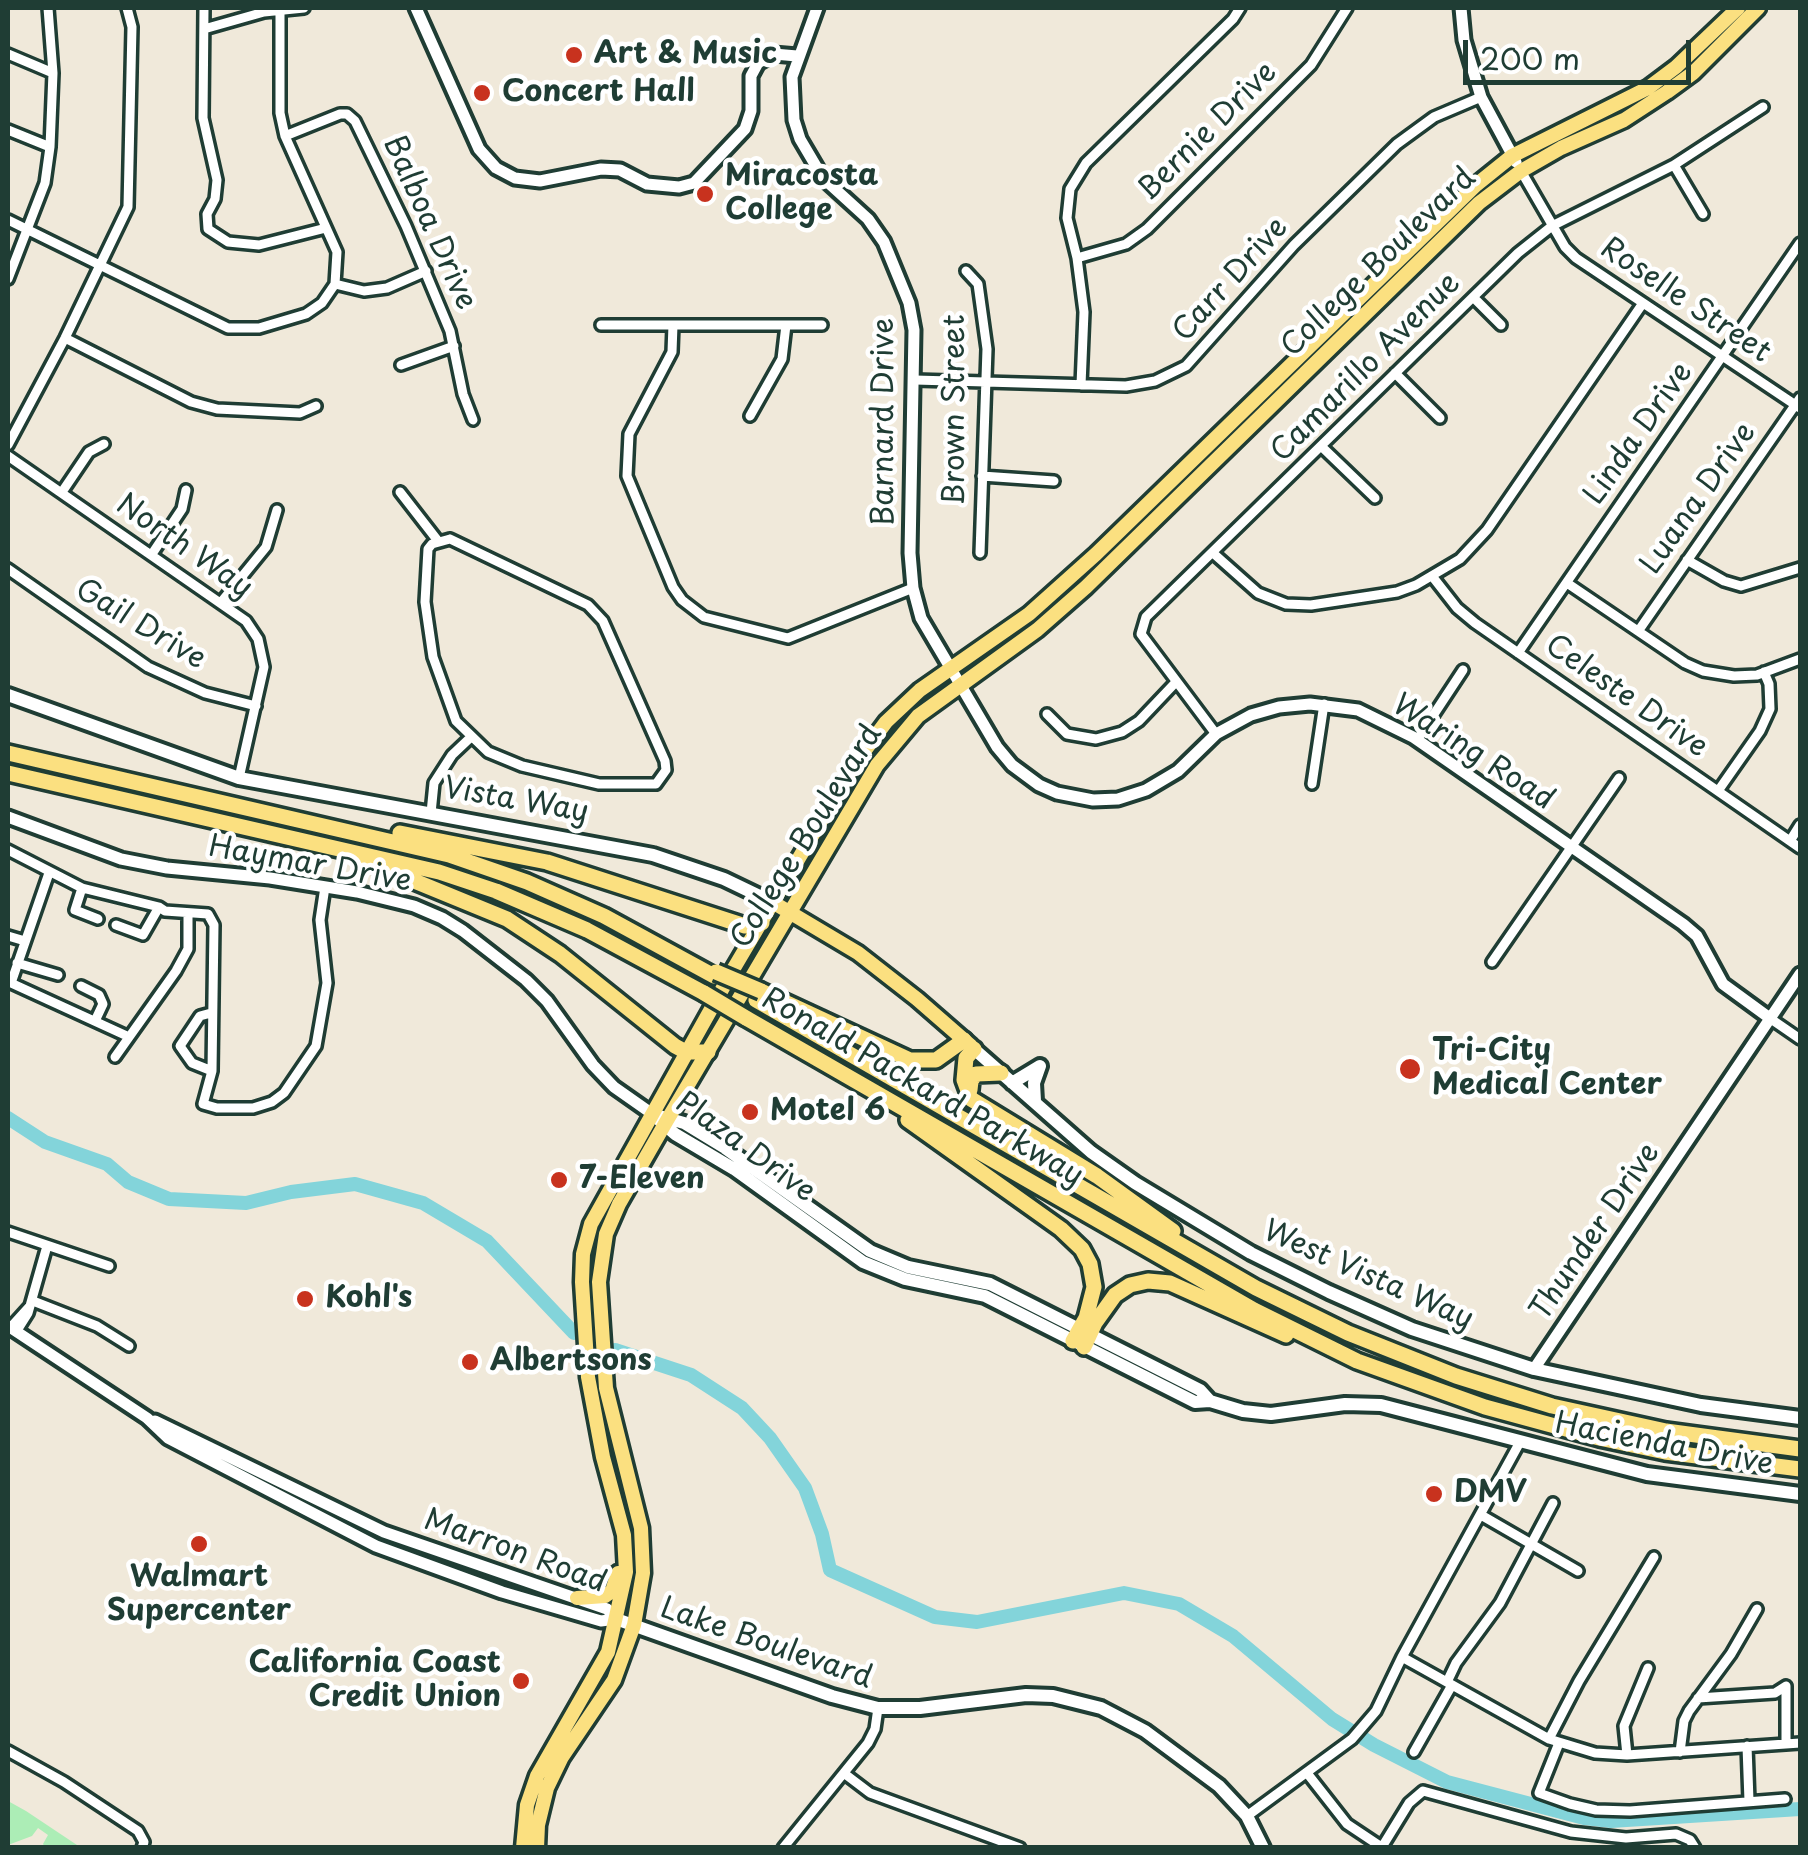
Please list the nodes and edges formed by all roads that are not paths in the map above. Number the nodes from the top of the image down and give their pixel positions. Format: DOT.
graph roads {
  1 [pos="48,8"];
  2 [pos="127,8"];
  3 [pos="204,8"];
  4 [pos="304,8"];
  5 [pos="416,8"];
  6 [pos="817,8"];
  7 [pos="1240,8"];
  8 [pos="1347,8"];
  9 [pos="1460,8"];
  10 [pos="1738,8"];
  11 [pos="1758,8"];
  12 [pos="280,12"];
  13 [pos="204,28"];
  14 [pos="8,54"];
  15 [pos="797,56"];
  16 [pos="52,73"];
  17 [pos="1481,97"];
  18 [pos="1763,107"];
  19 [pos="8,130"];
  20 [pos="286,136"];
  21 [pos="50,147"];
  22 [pos="1512,156"];
  23 [pos="1674,165"];
  24 [pos="1521,171"];
  25 [pos="1703,214"];
  26 [pos="8,220"];
  27 [pos="1552,226"];
  28 [pos="326,228"];
  29 [pos="28,231"];
  30 [pos="1800,243"];
  31 [pos="1078,258"];
  32 [pos="100,266"];
  33 [pos="426,271"];
  34 [pos="966,271"];
  35 [pos="8,279"];
  36 [pos="334,284"];
  37 [pos="1474,298"];
  38 [pos="1643,303"];
  39 [pos="601,325"];
  40 [pos="673,325"];
  41 [pos="822,325"];
  42 [pos="1501,325"];
  43 [pos="786,326"];
  44 [pos="65,338"];
  45 [pos="454,346"];
  46 [pos="1722,356"];
  47 [pos="401,366"];
  48 [pos="1396,373"];
  49 [pos="915,380"];
  50 [pos="985,382"];
  51 [pos="1081,385"];
  52 [pos="1799,403"];
  53 [pos="316,406"];
  54 [pos="750,416"];
  55 [pos="1440,418"];
  56 [pos="472,420"];
  57 [pos="104,444"];
  58 [pos="8,445"];
  59 [pos="1322,447"];
  60 [pos="8,456"];
  61 [pos="982,476"];
  62 [pos="1054,481"];
  63 [pos="186,490"];
  64 [pos="62,492"];
  65 [pos="400,492"];
  66 [pos="1375,498"];
  67 [pos="277,510"];
  68 [pos="438,541"];
  69 [pos="1214,552"];
  70 [pos="980,553"];
  71 [pos="152,554"];
  72 [pos="1687,560"];
  73 [pos="1800,568"];
  74 [pos="8,569"];
  75 [pos="1432,576"];
  76 [pos="1566,583"];
  77 [pos="913,588"];
  78 [pos="222,601"];
  79 [pos="1639,630"];
  80 [pos="1518,653"];
  81 [pos="1800,659"];
  82 [pos="950,670"];
  83 [pos="1463,670"];
  84 [pos="1764,672"];
  85 [pos="1176,682"];
  86 [pos="959,684"];
  87 [pos="8,695"];
  88 [pos="1324,704"];
  89 [pos="256,706"];
  90 [pos="1047,714"];
  91 [pos="1216,734"];
  92 [pos="471,737"];
  93 [pos="1416,740"];
  94 [pos="8,753"];
  95 [pos="8,773"];
  96 [pos="240,778"];
  97 [pos="1618,778"];
  98 [pos="1312,784"];
  99 [pos="1718,790"];
  100 [pos="431,814"];
  101 [pos="8,818"];
  102 [pos="313,822"];
  103 [pos="1800,825"];
  104 [pos="1790,841"];
  105 [pos="1570,846"];
  106 [pos="342,848"];
  107 [pos="1800,848"];
  108 [pos="8,854"];
  109 [pos="49,873"];
  110 [pos="324,887"];
  111 [pos="82,888"];
  112 [pos="774,903"];
  113 [pos="159,907"];
  114 [pos="791,913"];
  115 [pos="188,915"];
  116 [pos="98,920"];
  117 [pos="762,923"];
  118 [pos="116,925"];
  119 [pos="8,936"];
  120 [pos="24,941"];
  121 [pos="1492,962"];
  122 [pos="17,963"];
  123 [pos="1800,974"];
  124 [pos="58,975"];
  125 [pos="81,986"];
  126 [pos="758,995"];
  127 [pos="212,1012"];
  128 [pos="1770,1019"];
  129 [pos="95,1021"];
  130 [pos="127,1036"];
  131 [pos="1800,1039"];
  132 [pos="969,1044"];
  133 [pos="686,1052"];
  134 [pos="708,1052"];
  135 [pos="115,1058"];
  136 [pos="212,1071"];
  137 [pos="1007,1078"];
  138 [pos="888,1099"];
  139 [pos="972,1099"];
  140 [pos="1035,1101"];
  141 [pos="651,1113"];
  142 [pos="666,1122"];
  143 [pos="774,1183"];
  144 [pos="760,1188"];
  145 [pos="602,1200"];
  146 [pos="610,1222"];
  147 [pos="591,1224"];
  148 [pos="8,1232"];
  149 [pos="603,1245"];
  150 [pos="48,1246"];
  151 [pos="1200,1254"];
  152 [pos="109,1266"];
  153 [pos="887,1266"];
  154 [pos="31,1304"];
  155 [pos="11,1329"];
  156 [pos="1082,1338"];
  157 [pos="130,1346"];
  158 [pos="1357,1360"];
  159 [pos="1534,1369"];
  160 [pos="588,1377"];
  161 [pos="147,1418"];
  162 [pos="1800,1418"];
  163 [pos="617,1440"];
  164 [pos="1520,1442"];
  165 [pos="1800,1448"];
  166 [pos="1800,1469"];
  167 [pos="1800,1494"];
  168 [pos="1552,1503"];
  169 [pos="1481,1515"];
  170 [pos="623,1527"];
  171 [pos="1530,1544"];
  172 [pos="1654,1557"];
  173 [pos="1578,1571"];
  174 [pos="577,1598"];
  175 [pos="1757,1609"];
  176 [pos="616,1619"];
  177 [pos="634,1625"];
  178 [pos="1402,1657"];
  179 [pos="1648,1668"];
  180 [pos="1449,1683"];
  181 [pos="1698,1698"];
  182 [pos="878,1708"];
  183 [pos="1554,1741"];
  184 [pos="1800,1742"];
  185 [pos="1786,1743"];
  186 [pos="1747,1746"];
  187 [pos="8,1751"];
  188 [pos="1414,1752"];
  189 [pos="1680,1752"];
  190 [pos="548,1754"];
  191 [pos="1627,1756"];
  192 [pos="1307,1772"];
  193 [pos="845,1774"];
  194 [pos="548,1785"];
  195 [pos="1785,1798"];
  196 [pos="1749,1800"];
  197 [pos="1248,1816"];
  198 [pos="1695,1846"];
  199 [pos="1383,1847"];
  200 [pos="142,1848"];
  201 [pos="522,1848"];
  202 [pos="537,1848"];
  203 [pos="782,1848"];
  204 [pos="1020,1848"];
  205 [pos="1263,1848"];
  1 -- 16 [label="street"];
  2 -- 32 [label="street"];
  3 -- 13 [label="street"];
  4 -- 12 [label="street"];
  5 -- 15 [label="street"];
  6 -- 15 [label="street, Barnard Drive"];
  7 -- 31 [label="street"];
  8 -- 31 [label="street, Bernie Drive"];
  9 -- 17 [label="street, Roselle Street"];
  10 -- 22 [label="main road, College Boulevard"];
  11 -- 24 [label="main road, College Boulevard"];
  12 -- 13 [label="street"];
  12 -- 20 [label="street"];
  13 -- 28 [label="street"];
  14 -- 16 [label="street"];
  15 -- 49 [label="street, Barnard Drive"];
  16 -- 21 [label="street"];
  17 -- 22 [label="street, Roselle Street"];
  17 -- 51 [label="street, Carr Drive"];
  18 -- 23 [label="street, Camarillo Avenue"];
  19 -- 21 [label="street"];
  20 -- 28 [label="street"];
  20 -- 33 [label="street, Balboa Drive"];
  21 -- 29 [label="street"];
  22 -- 24 [label="street, Roselle Street"];
  22 -- 82 [label="main road, College Boulevard"];
  23 -- 25 [label="street"];
  23 -- 27 [label="street, Camarillo Avenue"];
  24 -- 27 [label="street, Roselle Street"];
  24 -- 86 [label="main road, College Boulevard"];
  26 -- 29 [label="street"];
  27 -- 37 [label="street, Camarillo Avenue"];
  27 -- 38 [label="street, Roselle Street"];
  28 -- 36 [label="street"];
  29 -- 32 [label="street"];
  29 -- 35 [label="street"];
  30 -- 46 [label="street, Linda Drive"];
  31 -- 51 [label="street"];
  32 -- 36 [label="street"];
  32 -- 44 [label="street"];
  33 -- 36 [label="street"];
  33 -- 45 [label="street, Balboa Drive"];
  34 -- 50 [label="street, Brown Street"];
  37 -- 42 [label="street"];
  37 -- 48 [label="street, Camarillo Avenue"];
  38 -- 46 [label="street, Roselle Street"];
  38 -- 75 [label="street"];
  39 -- 40 [label="street"];
  40 -- 43 [label="street"];
  40 -- 77 [label="street"];
  41 -- 43 [label="street"];
  43 -- 54 [label="street"];
  44 -- 53 [label="street"];
  44 -- 58 [label="street"];
  45 -- 47 [label="street"];
  45 -- 56 [label="street, Balboa Drive"];
  46 -- 52 [label="street, Roselle Street"];
  46 -- 76 [label="street, Linda Drive"];
  48 -- 55 [label="street"];
  48 -- 59 [label="street, Camarillo Avenue"];
  49 -- 50 [label="street, Carr Drive"];
  49 -- 77 [label="street, Barnard Drive"];
  50 -- 51 [label="street, Carr Drive"];
  50 -- 61 [label="street, Brown Street"];
  52 -- 72 [label="street, Luana Drive"];
  57 -- 64 [label="street"];
  59 -- 66 [label="street"];
  59 -- 69 [label="street, Camarillo Avenue"];
  60 -- 64 [label="street, North Way"];
  61 -- 62 [label="street"];
  61 -- 70 [label="street, Brown Street"];
  63 -- 71 [label="street"];
  64 -- 71 [label="street, North Way"];
  65 -- 68 [label="street"];
  67 -- 78 [label="street"];
  68 -- 92 [label="street"];
  68 -- 92 [label="street"];
  69 -- 75 [label="street"];
  69 -- 85 [label="street, Camarillo Avenue"];
  71 -- 78 [label="street, North Way"];
  72 -- 73 [label="street"];
  72 -- 79 [label="street, Luana Drive"];
  74 -- 89 [label="street, Gail Drive"];
  75 -- 80 [label="street, Celeste Drive"];
  76 -- 79 [label="street"];
  76 -- 80 [label="street, Linda Drive"];
  77 -- 82 [label="street, Barnard Drive"];
  78 -- 89 [label="street, North Way"];
  79 -- 84 [label="street"];
  80 -- 99 [label="street, Celeste Drive"];
  81 -- 84 [label="street"];
  82 -- 86 [label="street, Waring Road"];
  82 -- 112 [label="main road, College Boulevard"];
  83 -- 93 [label="street"];
  84 -- 99 [label="street"];
  85 -- 90 [label="street"];
  85 -- 91 [label="street, Camarillo Avenue"];
  86 -- 91 [label="street, Waring Road"];
  86 -- 114 [label="main road, College Boulevard"];
  87 -- 96 [label="main road, Vista Way"];
  88 -- 91 [label="street, Waring Road"];
  88 -- 93 [label="street, Waring Road"];
  88 -- 98 [label="street"];
  89 -- 96 [label="street, North Way"];
  92 -- 100 [label="street"];
  93 -- 105 [label="street, Waring Road"];
  94 -- 102 [label="highway, Ronald Packard Parkway"];
  95 -- 106 [label="highway, Ronald Packard Parkway"];
  96 -- 100 [label="main road, Vista Way"];
  97 -- 105 [label="street"];
  99 -- 104 [label="street, Celeste Drive"];
  100 -- 112 [label="main road, Vista Way"];
  101 -- 110 [label="street, Haymar Drive"];
  102 -- 117 [label="highway"];
  102 -- 126 [label="highway, Ronald Packard Parkway, bridge"];
  103 -- 104 [label="street"];
  104 -- 107 [label="street, Celeste Drive"];
  105 -- 121 [label="street"];
  105 -- 128 [label="street, Waring Road"];
  106 -- 133 [label="highway"];
  106 -- 138 [label="highway, Ronald Packard Parkway, bridge"];
  108 -- 109 [label="street"];
  109 -- 111 [label="street"];
  109 -- 120 [label="street"];
  110 -- 136 [label="street"];
  110 -- 141 [label="street, Haymar Drive"];
  111 -- 113 [label="street"];
  111 -- 116 [label="street"];
  112 -- 114 [label="main road, Vista Way"];
  112 -- 117 [label="main road, College Boulevard"];
  113 -- 115 [label="street"];
  113 -- 118 [label="street"];
  114 -- 132 [label="main road, Vista Way"];
  114 -- 134 [label="main road, College Boulevard"];
  115 -- 127 [label="street"];
  115 -- 130 [label="street"];
  117 -- 133 [label="main road, College Boulevard"];
  119 -- 120 [label="street"];
  120 -- 122 [label="street"];
  122 -- 124 [label="street"];
  122 -- 129 [label="street"];
  123 -- 128 [label="street, Thunder Drive"];
  125 -- 129 [label="street"];
  126 -- 132 [label="highway"];
  126 -- 151 [label="highway, Ronald Packard Parkway"];
  127 -- 136 [label="street"];
  127 -- 136 [label="street"];
  128 -- 131 [label="street, Waring Road"];
  128 -- 159 [label="street, Thunder Drive"];
  129 -- 130 [label="street"];
  130 -- 135 [label="street"];
  132 -- 137 [label="main road, West Vista Way"];
  132 -- 139 [label="highway"];
  133 -- 134 [label="highway"];
  133 -- 141 [label="main road, College Boulevard"];
  134 -- 142 [label="main road, College Boulevard"];
  137 -- 139 [label="highway"];
  137 -- 140 [label="main road, West Vista Way"];
  137 -- 140 [label="main road"];
  138 -- 156 [label="highway"];
  138 -- 158 [label="highway, Ronald Packard Parkway"];
  139 -- 151 [label="highway"];
  140 -- 159 [label="main road, West Vista Way"];
  141 -- 142 [label="main road, Plaza Drive"];
  141 -- 145 [label="main road, College Boulevard"];
  142 -- 143 [label="main road, Plaza Drive"];
  142 -- 144 [label="main road, Plaza Drive"];
  142 -- 146 [label="main road, College Boulevard"];
  143 -- 144 [label="main road"];
  143 -- 153 [label="main road, Plaza Drive"];
  144 -- 153 [label="main road, Plaza Drive"];
  145 -- 146 [label="main road"];
  145 -- 147 [label="main road, College Boulevard"];
  146 -- 149 [label="main road, College Boulevard"];
  147 -- 149 [label="main road"];
  147 -- 160 [label="main road, College Boulevard"];
  148 -- 150 [label="street"];
  149 -- 163 [label="main road, College Boulevard"];
  150 -- 152 [label="street"];
  150 -- 154 [label="street"];
  151 -- 165 [label="highway, Ronald Packard Parkway"];
  153 -- 156 [label="main road, Plaza Drive"];
  154 -- 155 [label="street"];
  154 -- 157 [label="street"];
  155 -- 161 [label="street, Marron Road"];
  156 -- 158 [label="highway"];
  156 -- 164 [label="main road, Plaza Drive"];
  158 -- 166 [label="highway, Ronald Packard Parkway"];
  159 -- 162 [label="main road, West Vista Way"];
  160 -- 163 [label="main road"];
  160 -- 170 [label="main road, College Boulevard"];
  161 -- 174 [label="street, Marron Road"];
  161 -- 176 [label="street, Marron Road"];
  163 -- 177 [label="main road, College Boulevard"];
  164 -- 167 [label="main road, Hacienda Drive"];
  164 -- 169 [label="street"];
  168 -- 171 [label="street"];
  169 -- 171 [label="street"];
  169 -- 178 [label="street"];
  170 -- 174 [label="main road"];
  170 -- 176 [label="main road, College Boulevard"];
  171 -- 173 [label="street"];
  171 -- 180 [label="street"];
  172 -- 183 [label="street"];
  174 -- 176 [label="street, Marron Road"];
  175 -- 181 [label="street"];
  176 -- 177 [label="main road, Lake Boulevard"];
  176 -- 190 [label="main road, College Boulevard"];
  177 -- 182 [label="main road, Lake Boulevard"];
  177 -- 194 [label="main road, College Boulevard"];
  178 -- 180 [label="street"];
  178 -- 192 [label="street"];
  179 -- 191 [label="street"];
  180 -- 183 [label="street"];
  180 -- 188 [label="street"];
  181 -- 185 [label="street"];
  181 -- 189 [label="street"];
  182 -- 193 [label="street"];
  182 -- 197 [label="main road, Lake Boulevard"];
  183 -- 191 [label="street"];
  183 -- 196 [label="street"];
  184 -- 185 [label="street"];
  185 -- 186 [label="street"];
  186 -- 189 [label="street"];
  186 -- 196 [label="street"];
  187 -- 200 [label="street"];
  189 -- 191 [label="street"];
  190 -- 194 [label="main road"];
  190 -- 201 [label="main road, College Boulevard"];
  192 -- 197 [label="street"];
  192 -- 199 [label="street"];
  193 -- 203 [label="street"];
  193 -- 204 [label="street"];
  194 -- 202 [label="main road, College Boulevard"];
  195 -- 196 [label="street"];
  197 -- 205 [label="main road, Lake Boulevard"];
  198 -- 199 [label="street"];
}
